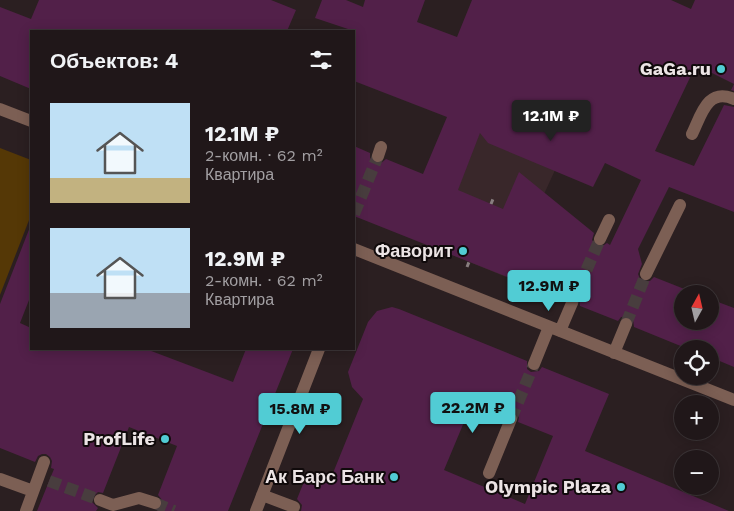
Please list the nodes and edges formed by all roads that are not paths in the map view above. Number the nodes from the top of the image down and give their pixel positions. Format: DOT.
graph roads {
  1 [pos="734,100"];
  2 [pos="0,109"];
  3 [pos="30,121"];
  4 [pos="692,134"];
  5 [pos="680,205"];
  6 [pos="609,220"];
  7 [pos="600,239"];
  8 [pos="355,254"];
  9 [pos="646,274"];
  10 [pos="572,303"];
  11 [pos="626,324"];
  12 [pos="555,329"];
  13 [pos="319,350"];
  14 [pos="614,353"];
  15 [pos="534,364"];
  16 [pos="734,400"];
  17 [pos="511,419"];
  18 [pos="44,462"];
  19 [pos="489,473"];
  20 [pos="0,478"];
  21 [pos="33,491"];
  22 [pos="262,495"];
  23 [pos="100,500"];
  24 [pos="155,503"];
  25 [pos="294,507"];
  26 [pos="26,511"];
  27 [pos="256,511"];
  1 -- 4 [label="street"];
  2 -- 3 [label="street"];
  5 -- 9 [label="street"];
  6 -- 7 [label="street"];
  8 -- 12 [label="street"];
  10 -- 12 [label="street"];
  11 -- 14 [label="street"];
  12 -- 14 [label="street"];
  12 -- 15 [label="street"];
  13 -- 22 [label="street"];
  14 -- 16 [label="street"];
  17 -- 19 [label="street"];
  18 -- 21 [label="street"];
  20 -- 21 [label="street"];
  21 -- 26 [label="street"];
  22 -- 25 [label="street"];
  22 -- 27 [label="street"];
  23 -- 24 [label="street"];
}
